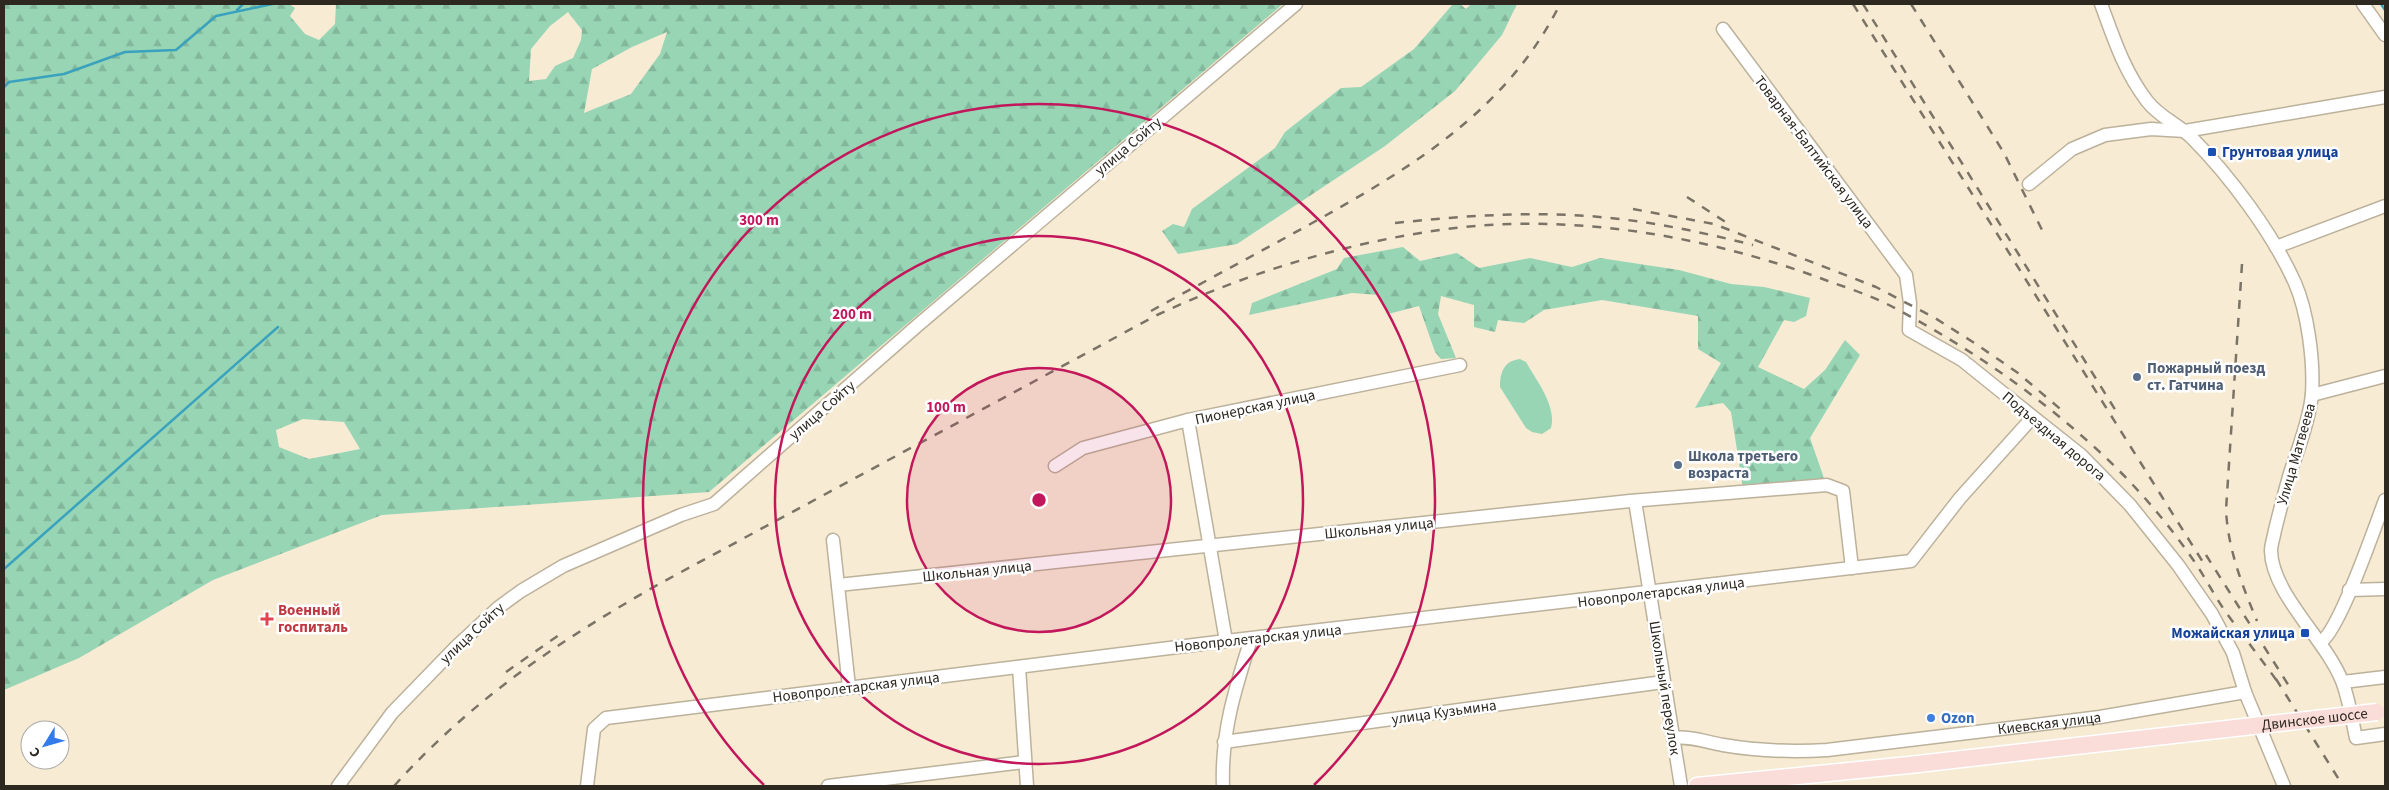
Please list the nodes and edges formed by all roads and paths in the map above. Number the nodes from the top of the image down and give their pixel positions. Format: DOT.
graph roads {
  1 [pos="1296,4"];
  2 [pos="2101,4"];
  3 [pos="2363,4"];
  4 [pos="1723,29"];
  5 [pos="2385,35"];
  6 [pos="2385,97"];
  7 [pos="2185,131"];
  8 [pos="2029,184"];
  9 [pos="2385,206"];
  10 [pos="2276,247"];
  11 [pos="1906,275"];
  12 [pos="1460,365"];
  13 [pos="2385,376"];
  14 [pos="2312,395"];
  15 [pos="2032,418"];
  16 [pos="1188,420"];
  17 [pos="1055,466"];
  18 [pos="2385,500"];
  19 [pos="1635,501"];
  20 [pos="833,540"];
  21 [pos="1211,546"];
  22 [pos="1852,568"];
  23 [pos="838,585"];
  24 [pos="2385,589"];
  25 [pos="2350,590"];
  26 [pos="1650,593"];
  27 [pos="1251,639"];
  28 [pos="1226,642"];
  29 [pos="2320,642"];
  30 [pos="1019,666"];
  31 [pos="2385,677"];
  32 [pos="1663,682"];
  33 [pos="2342,682"];
  34 [pos="849,687"];
  35 [pos="2245,692"];
  36 [pos="2381,711"];
  37 [pos="2244,727"];
  38 [pos="2385,734"];
  39 [pos="1674,738"];
  40 [pos="2356,738"];
  41 [pos="1224,742"];
  42 [pos="1024,762"];
  43 [pos="338,786"];
  44 [pos="588,786"];
  45 [pos="828,786"];
  46 [pos="1027,786"];
  47 [pos="1223,786"];
  48 [pos="1681,786"];
  49 [pos="1697,786"];
  50 [pos="2284,786"];
  1 -- 43 [label="street, улица Сойту"];
  2 -- 7 [label="street, Улица Матвеева"];
  3 -- 5 [label="street"];
  4 -- 11 [label="street, Товарная-Балтийская улица"];
  6 -- 7 [label="street"];
  7 -- 8 [label="street"];
  7 -- 10 [label="street, Улица Матвеева"];
  9 -- 10 [label="street"];
  10 -- 14 [label="street, Улица Матвеева"];
  11 -- 15 [label="street, Подъездная дорога"];
  12 -- 16 [label="street, Пионерская улица"];
  13 -- 14 [label="street"];
  14 -- 29 [label="street, Улица Матвеева"];
  15 -- 22 [label="street, Новопролетарская улица"];
  15 -- 35 [label="street, Подъездная дорога"];
  16 -- 17 [label="street, Пионерская улица"];
  16 -- 21 [label="street"];
  18 -- 25 [label="street"];
  19 -- 21 [label="street, Школьная улица"];
  19 -- 22 [label="street, Школьная улица"];
  19 -- 26 [label="street, Школьный переулок"];
  20 -- 23 [label="street"];
  21 -- 23 [label="street, Школьная улица"];
  21 -- 28 [label="street"];
  22 -- 26 [label="street, Новопролетарская улица"];
  23 -- 34 [label="street"];
  24 -- 25 [label="street"];
  25 -- 29 [label="street"];
  26 -- 27 [label="street, Новопролетарская улица"];
  26 -- 32 [label="street, Школьный переулок"];
  27 -- 28 [label="street, Новопролетарская улица"];
  27 -- 41 [label="street"];
  28 -- 30 [label="street, Новопролетарская улица"];
  29 -- 33 [label="street, Улица Матвеева"];
  30 -- 34 [label="street, Новопролетарская улица"];
  30 -- 42 [label="street"];
  31 -- 33 [label="street"];
  32 -- 39 [label="street, Школьный переулок"];
  32 -- 41 [label="street, улица Кузьмина"];
  33 -- 40 [label="street, Улица Матвеева"];
  34 -- 44 [label="street, Новопролетарская улица"];
  35 -- 39 [label="street, Киевская улица"];
  35 -- 50 [label="street, Подъездная дорога"];
  36 -- 37 [label="main road, Двинское шоссе, bridge"];
  37 -- 49 [label="main road, Киевская улица"];
  38 -- 40 [label="street, Двинское шоссе"];
  39 -- 48 [label="street, Школьный переулок"];
  41 -- 47 [label="street"];
  42 -- 45 [label="street"];
  42 -- 46 [label="street"];
}
